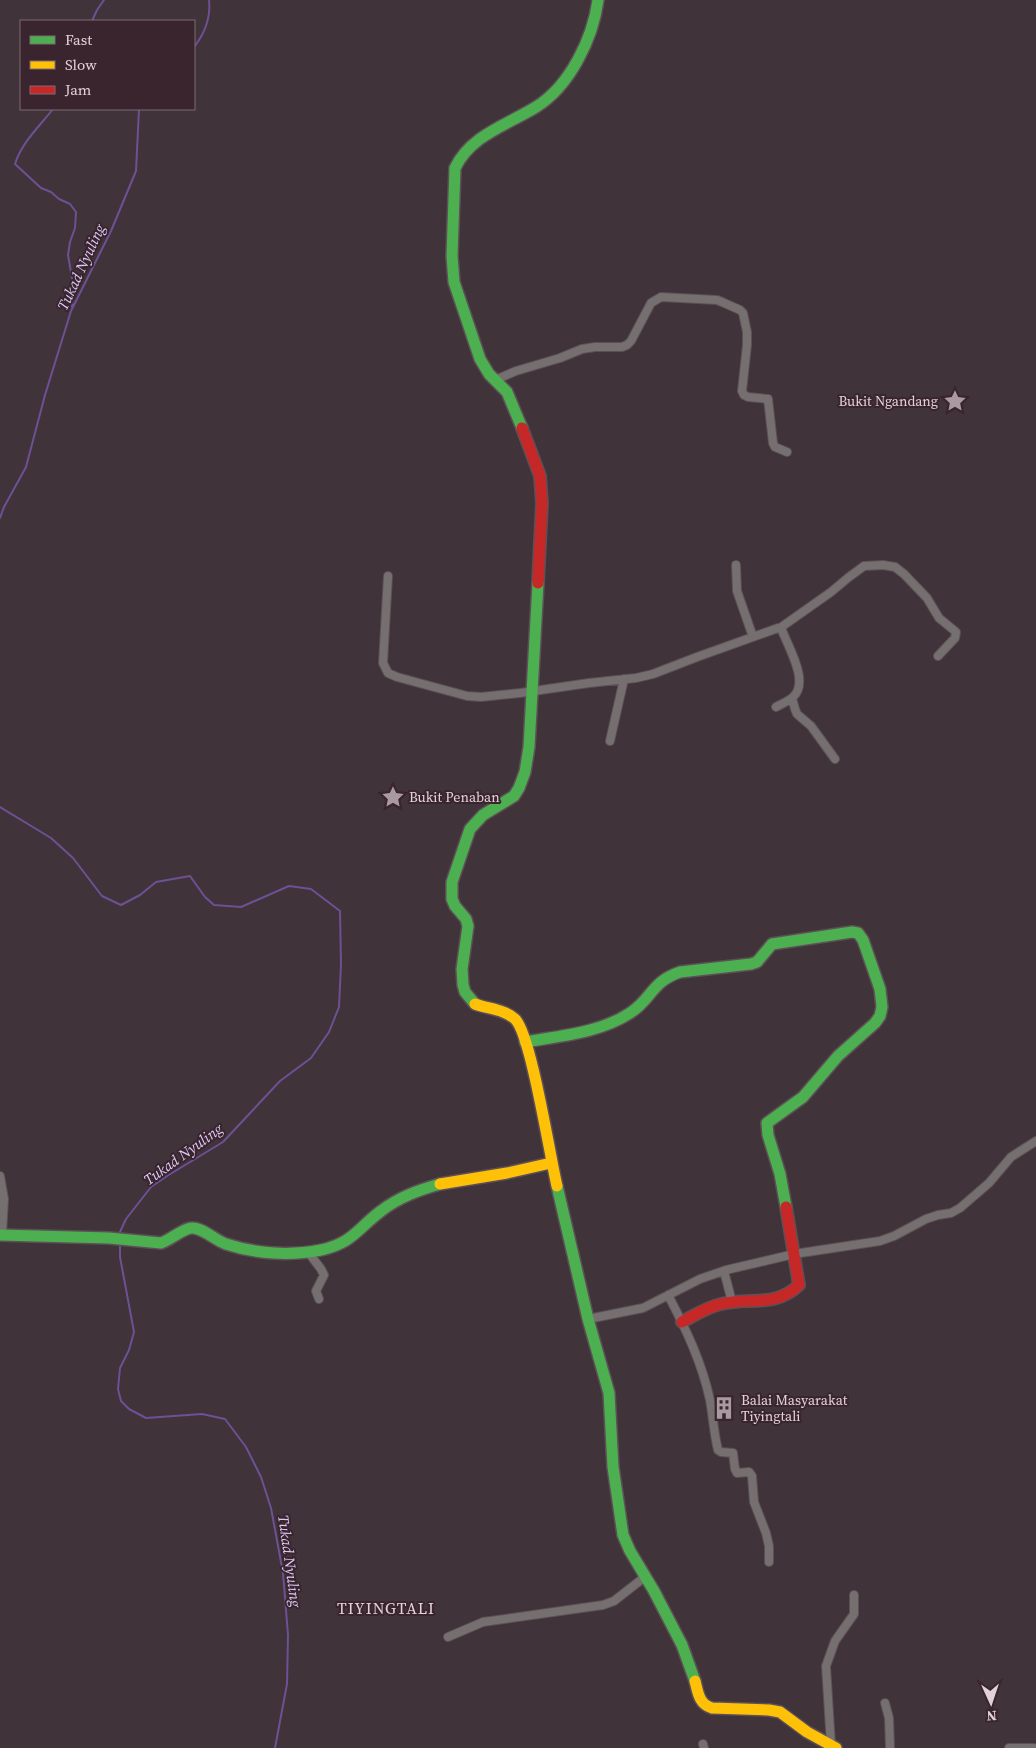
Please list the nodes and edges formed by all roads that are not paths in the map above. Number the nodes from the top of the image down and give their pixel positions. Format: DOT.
graph roads {
  1 [pos="598,0"];
  2 [pos="496,380"];
  3 [pos="787,452"];
  4 [pos="736,565"];
  5 [pos="388,576"];
  6 [pos="780,628"];
  7 [pos="753,637"];
  8 [pos="938,656"];
  9 [pos="624,679"];
  10 [pos="532,691"];
  11 [pos="792,698"];
  12 [pos="776,707"];
  13 [pos="610,740"];
  14 [pos="835,758"];
  15 [pos="525,1042"];
  16 [pos="1036,1141"];
  17 [pos="552,1163"];
  18 [pos="0,1176"];
  19 [pos="1,1235"];
  20 [pos="308,1252"];
  21 [pos="794,1254"];
  22 [pos="724,1270"];
  23 [pos="668,1295"];
  24 [pos="319,1299"];
  25 [pos="732,1302"];
  26 [pos="588,1318"];
  27 [pos="682,1322"];
  28 [pos="769,1562"];
  29 [pos="646,1576"];
  30 [pos="854,1595"];
  31 [pos="448,1638"];
  32 [pos="884,1703"];
  33 [pos="834,1747"];
  34 [pos="890,1748"];
  35 [pos="1009,1748"];
  36 [pos="1034,1748"];
  1 -- 2 [label="street"];
  2 -- 3 [label="street"];
  2 -- 10 [label="street"];
  4 -- 7 [label="street"];
  5 -- 10 [label="street"];
  6 -- 7 [label="street"];
  6 -- 8 [label="street"];
  6 -- 11 [label="street"];
  7 -- 9 [label="street"];
  9 -- 10 [label="street"];
  9 -- 13 [label="street"];
  10 -- 15 [label="street"];
  11 -- 12 [label="street"];
  11 -- 14 [label="street"];
  15 -- 17 [label="street"];
  15 -- 21 [label="street"];
  16 -- 21 [label="street"];
  17 -- 20 [label="street"];
  17 -- 26 [label="street"];
  18 -- 19 [label="street"];
  19 -- 20 [label="street"];
  20 -- 24 [label="street"];
  21 -- 22 [label="street"];
  21 -- 25 [label="street"];
  22 -- 23 [label="street"];
  22 -- 25 [label="street"];
  23 -- 26 [label="street"];
  23 -- 27 [label="street"];
  25 -- 27 [label="street"];
  26 -- 29 [label="street"];
  27 -- 28 [label="street"];
  29 -- 31 [label="street"];
  29 -- 33 [label="street"];
  30 -- 33 [label="street"];
  32 -- 34 [label="street"];
  35 -- 36 [label="street"];
}
